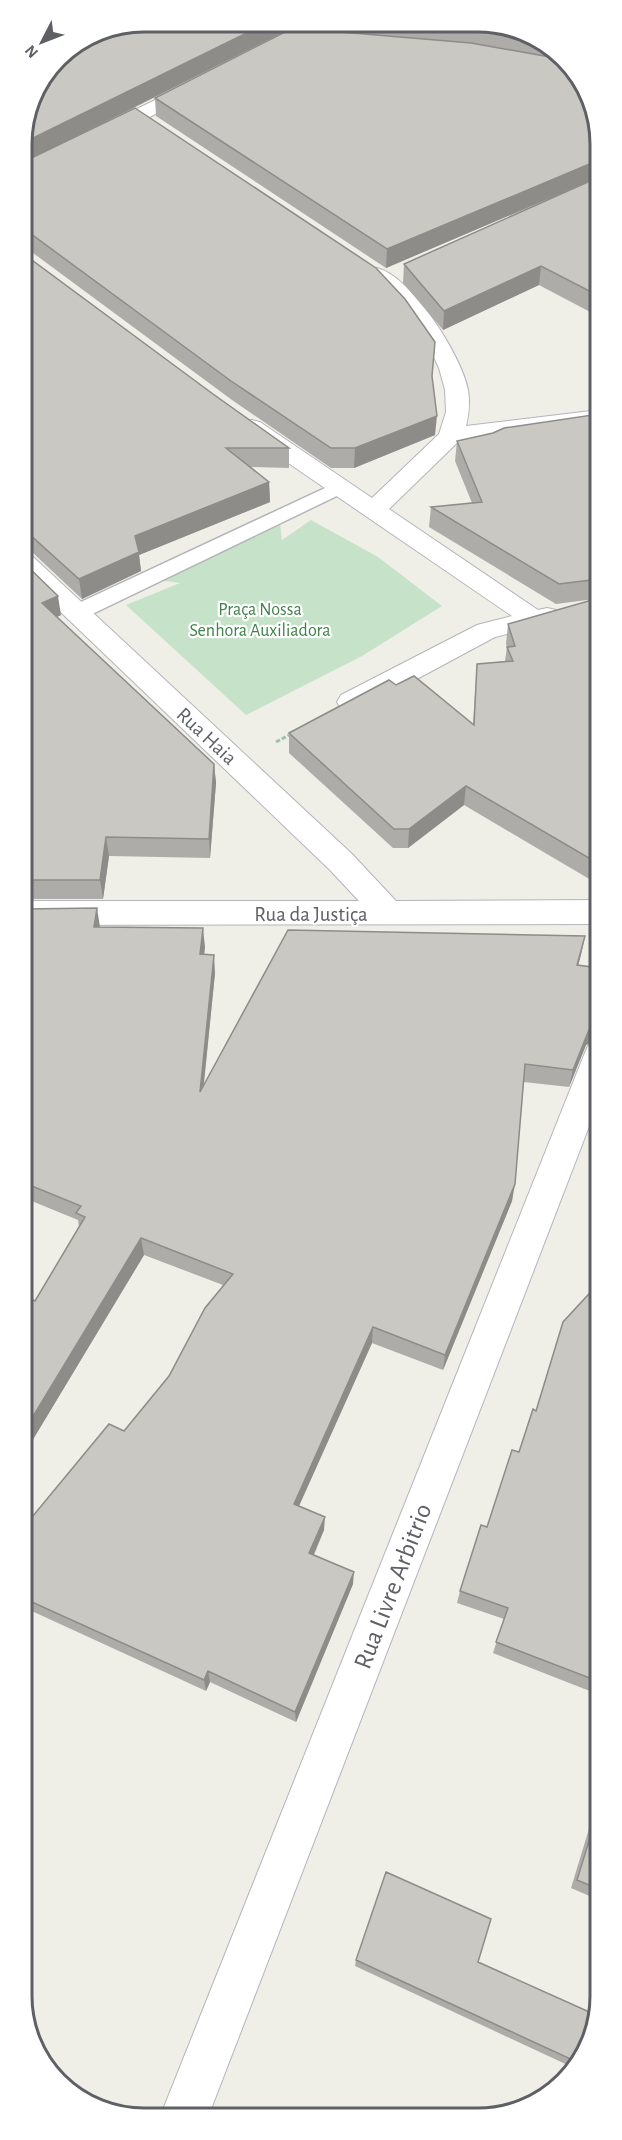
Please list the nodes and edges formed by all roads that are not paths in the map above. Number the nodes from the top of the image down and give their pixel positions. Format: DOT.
graph roads {
  1 [pos="306,32"];
  2 [pos="293,39"];
  3 [pos="327,41"];
  4 [pos="251,59"];
  5 [pos="209,80"];
  6 [pos="84,142"];
  7 [pos="358,261"];
  8 [pos="406,271"];
  9 [pos="385,280"];
  10 [pos="233,413"];
  11 [pos="590,418"];
  12 [pos="451,435"];
  13 [pos="338,488"];
  14 [pos="374,510"];
  15 [pos="32,571"];
  16 [pos="76,613"];
  17 [pos="566,613"];
  18 [pos="532,618"];
  19 [pos="346,704"];
  20 [pos="590,912"];
  21 [pos="32,913"];
  22 [pos="390,914"];
  23 [pos="590,1081"];
  24 [pos="188,2108"];
  1 -- 2 [label="street"];
  2 -- 3 [label="street"];
  2 -- 4 [label="street"];
  5 -- 6 [label="street"];
  7 -- 9 [label="street"];
  8 -- 9 [label="street"];
  9 -- 12 [label="street"];
  10 -- 13 [label="street"];
  11 -- 12 [label="street"];
  12 -- 14 [label="street"];
  13 -- 14 [label="street"];
  13 -- 16 [label="lane"];
  14 -- 18 [label="street"];
  15 -- 16 [label="street, Rua Haia"];
  16 -- 22 [label="street, Rua Haia"];
  17 -- 18 [label="street"];
  18 -- 19 [label="street"];
  20 -- 22 [label="street, Rua da Justiça"];
  21 -- 22 [label="street, Rua da Justiça"];
  23 -- 24 [label="street, Rua Livre Arbitrio"];
}
